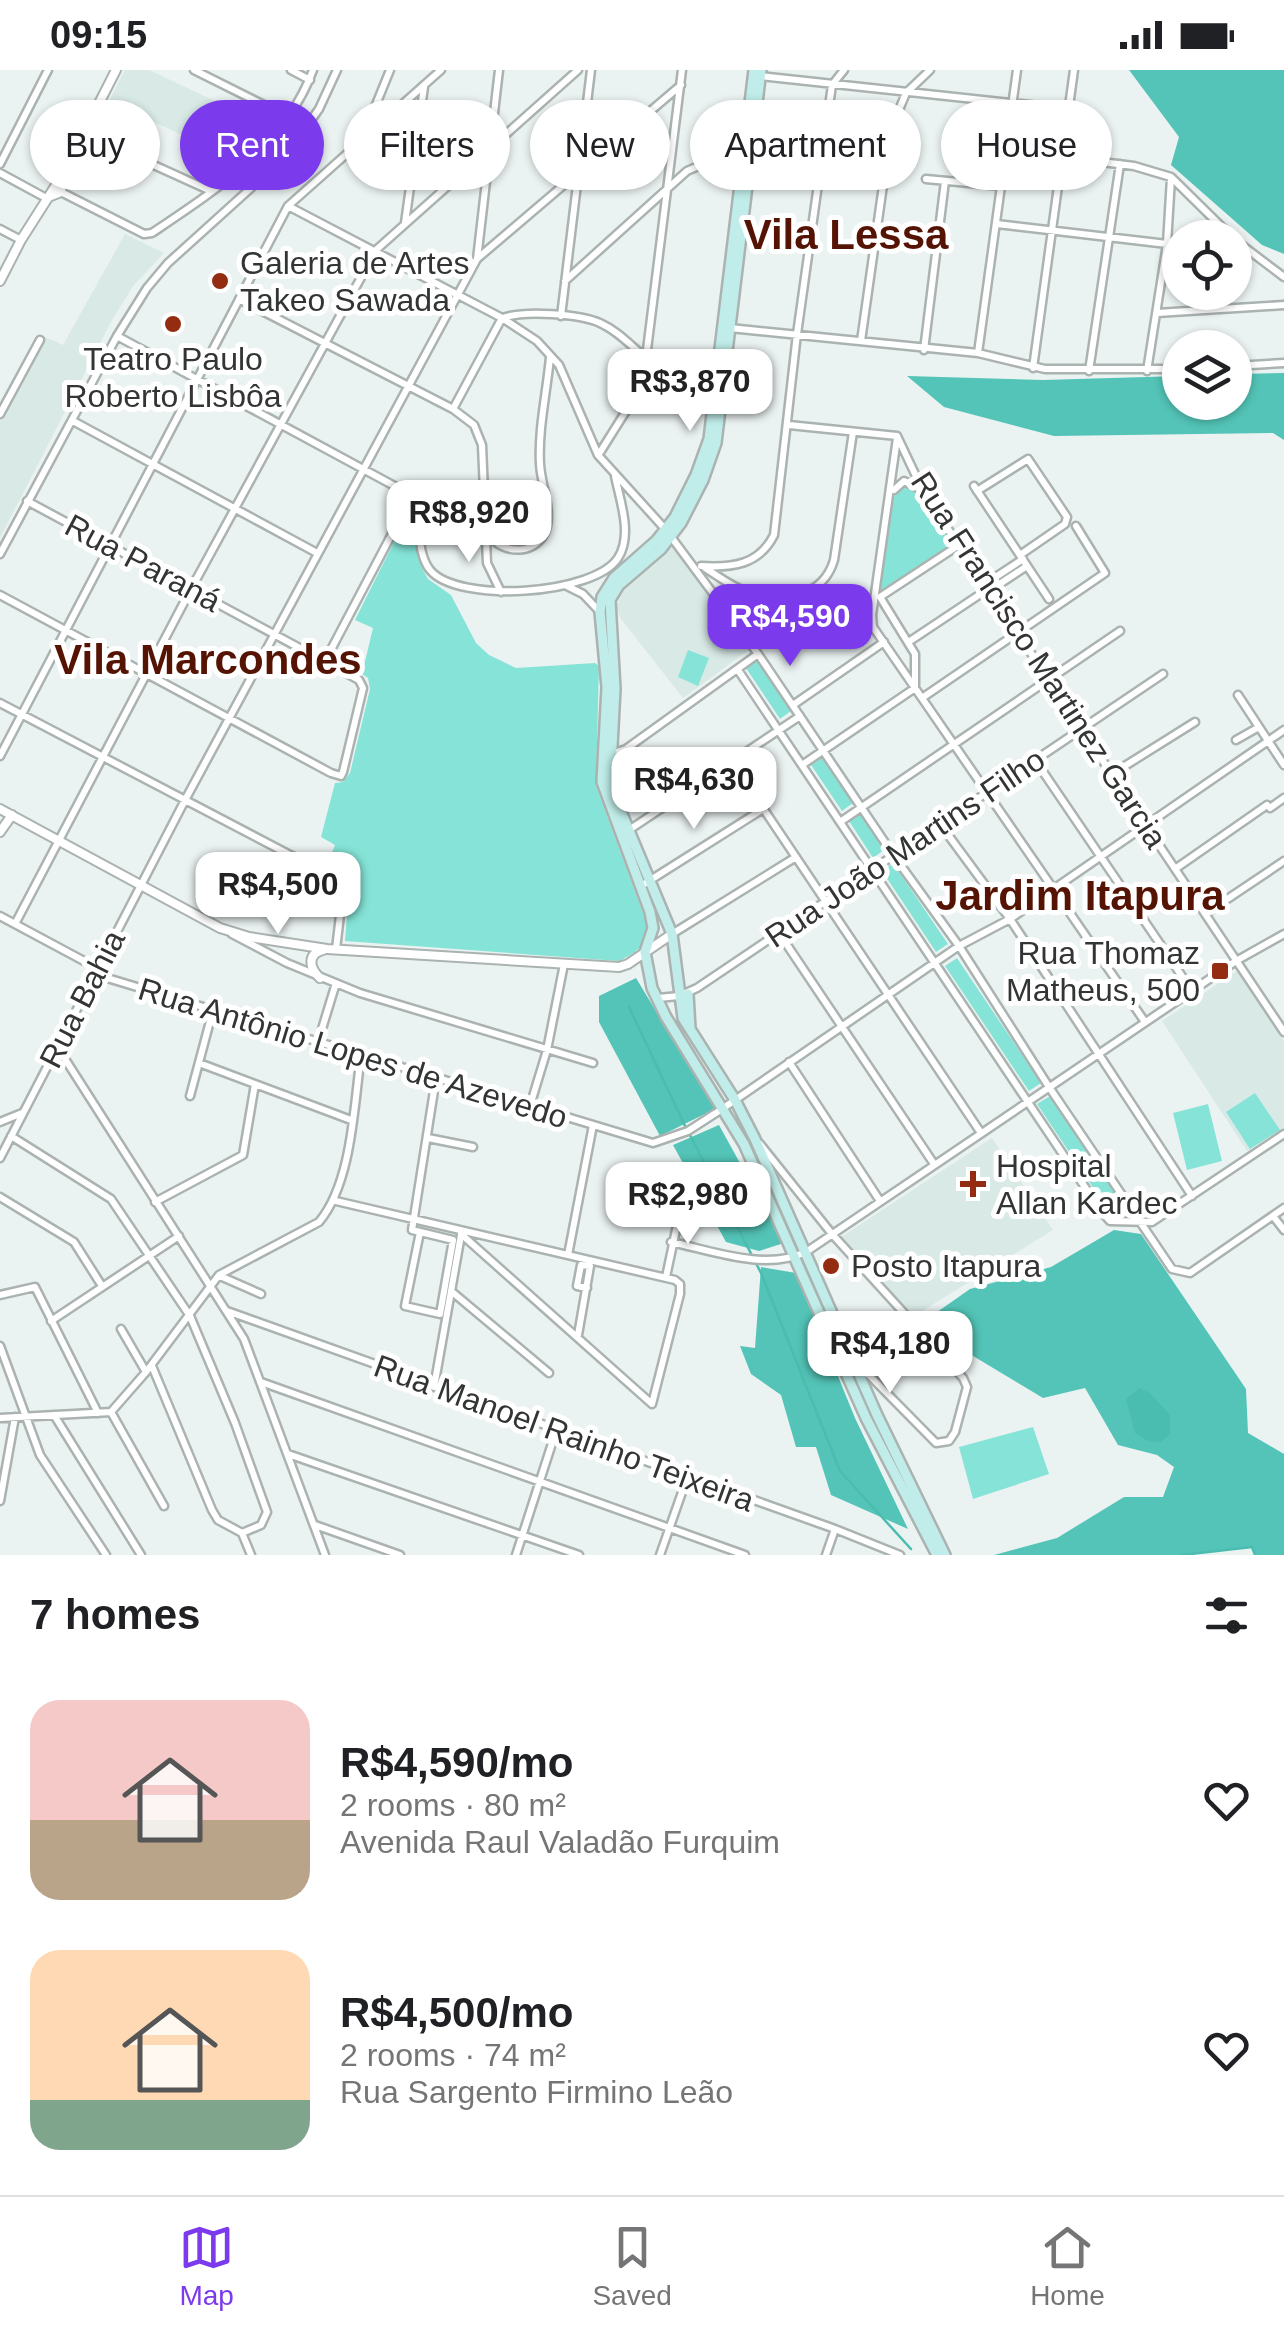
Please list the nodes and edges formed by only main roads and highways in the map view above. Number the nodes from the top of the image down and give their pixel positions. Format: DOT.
graph roads {
  1 [pos="757,73"];
  2 [pos="669,534"];
  3 [pos="611,589"];
  4 [pos="603,615"];
  5 [pos="624,833"];
  6 [pos="646,884"];
  7 [pos="755,1139"];
  8 [pos="744,1144"];
  9 [pos="801,1254"];
  10 [pos="937,1555"];
  11 [pos="945,1555"];
  1 -- 2 [label="main road"];
  2 -- 3 [label="main road"];
  2 -- 3 [label="main road"];
  3 -- 4 [label="main road"];
  4 -- 5 [label="main road"];
  4 -- 5 [label="main road"];
  5 -- 6 [label="main road"];
  6 -- 7 [label="main road"];
  6 -- 8 [label="main road"];
  7 -- 8 [label="main road"];
  7 -- 9 [label="main road"];
  8 -- 9 [label="main road"];
  9 -- 10 [label="main road"];
  9 -- 11 [label="main road"];
}
